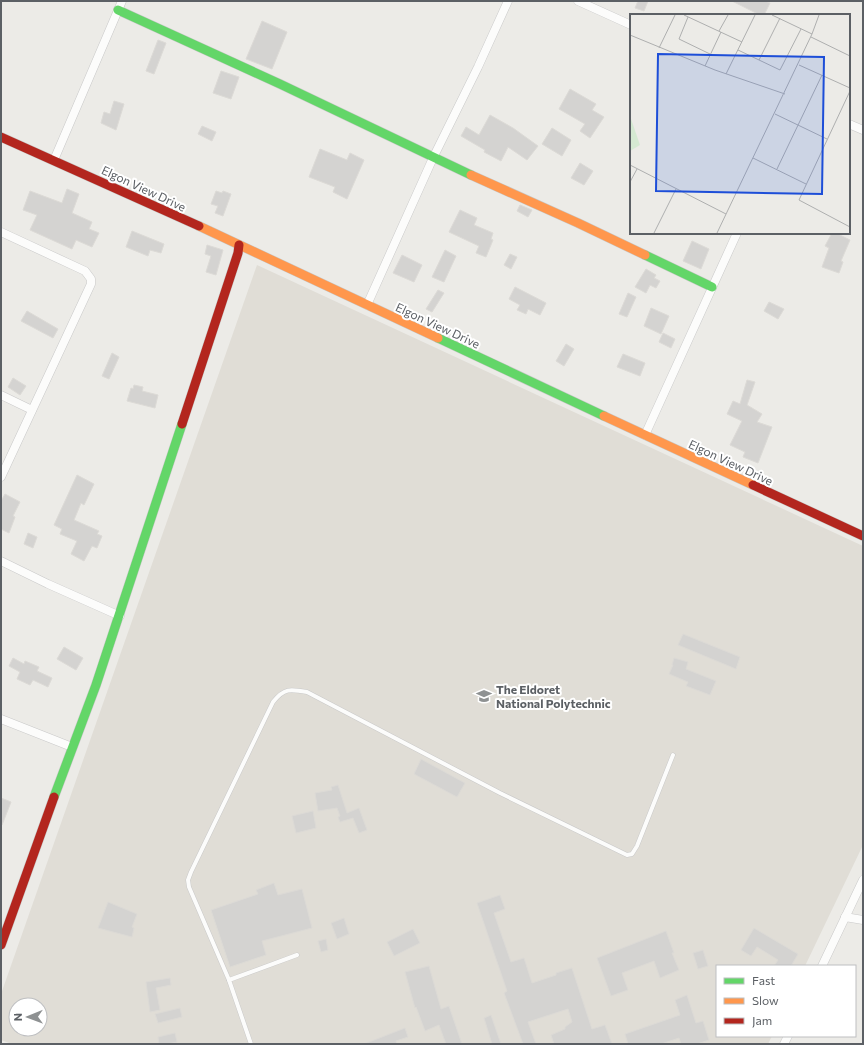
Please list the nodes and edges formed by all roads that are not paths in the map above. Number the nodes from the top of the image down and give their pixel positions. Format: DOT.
graph roads {
  1 [pos="122,1"];
  2 [pos="508,1"];
  3 [pos="578,1"];
  4 [pos="118,10"];
  5 [pos="630,24"];
  6 [pos="850,124"];
  7 [pos="863,130"];
  8 [pos="1,137"];
  9 [pos="433,158"];
  10 [pos="54,160"];
  11 [pos="1,232"];
  12 [pos="737,234"];
  13 [pos="239,245"];
  14 [pos="712,287"];
  15 [pos="367,305"];
  16 [pos="1,396"];
  17 [pos="32,410"];
  18 [pos="645,435"];
  19 [pos="1,477"];
  20 [pos="863,536"];
  21 [pos="1,562"];
  22 [pos="120,616"];
  23 [pos="1,719"];
  24 [pos="72,747"];
  25 [pos="673,755"];
  26 [pos="863,880"];
  27 [pos="845,917"];
  28 [pos="863,920"];
  29 [pos="1,945"];
  30 [pos="297,955"];
  31 [pos="822,965"];
  32 [pos="229,980"];
  33 [pos="251,1044"];
  1 -- 4 [label="street"];
  2 -- 9 [label="street"];
  3 -- 5 [label="street"];
  4 -- 9 [label="street"];
  4 -- 10 [label="street"];
  6 -- 7 [label="street"];
  8 -- 10 [label="street, Elgon View Drive"];
  9 -- 14 [label="street"];
  9 -- 15 [label="street"];
  10 -- 13 [label="street, Elgon View Drive"];
  11 -- 17 [label="street"];
  12 -- 14 [label="street"];
  13 -- 15 [label="street, Elgon View Drive"];
  13 -- 22 [label="street"];
  14 -- 18 [label="street"];
  15 -- 18 [label="street, Elgon View Drive"];
  16 -- 17 [label="street"];
  17 -- 19 [label="street"];
  18 -- 20 [label="street, Elgon View Drive"];
  21 -- 22 [label="street"];
  22 -- 24 [label="street"];
  23 -- 24 [label="street"];
  24 -- 29 [label="street"];
  25 -- 32 [label="lane"];
  26 -- 27 [label="street"];
  27 -- 28 [label="street"];
  27 -- 31 [label="street"];
  30 -- 32 [label="lane"];
  32 -- 33 [label="lane"];
}
